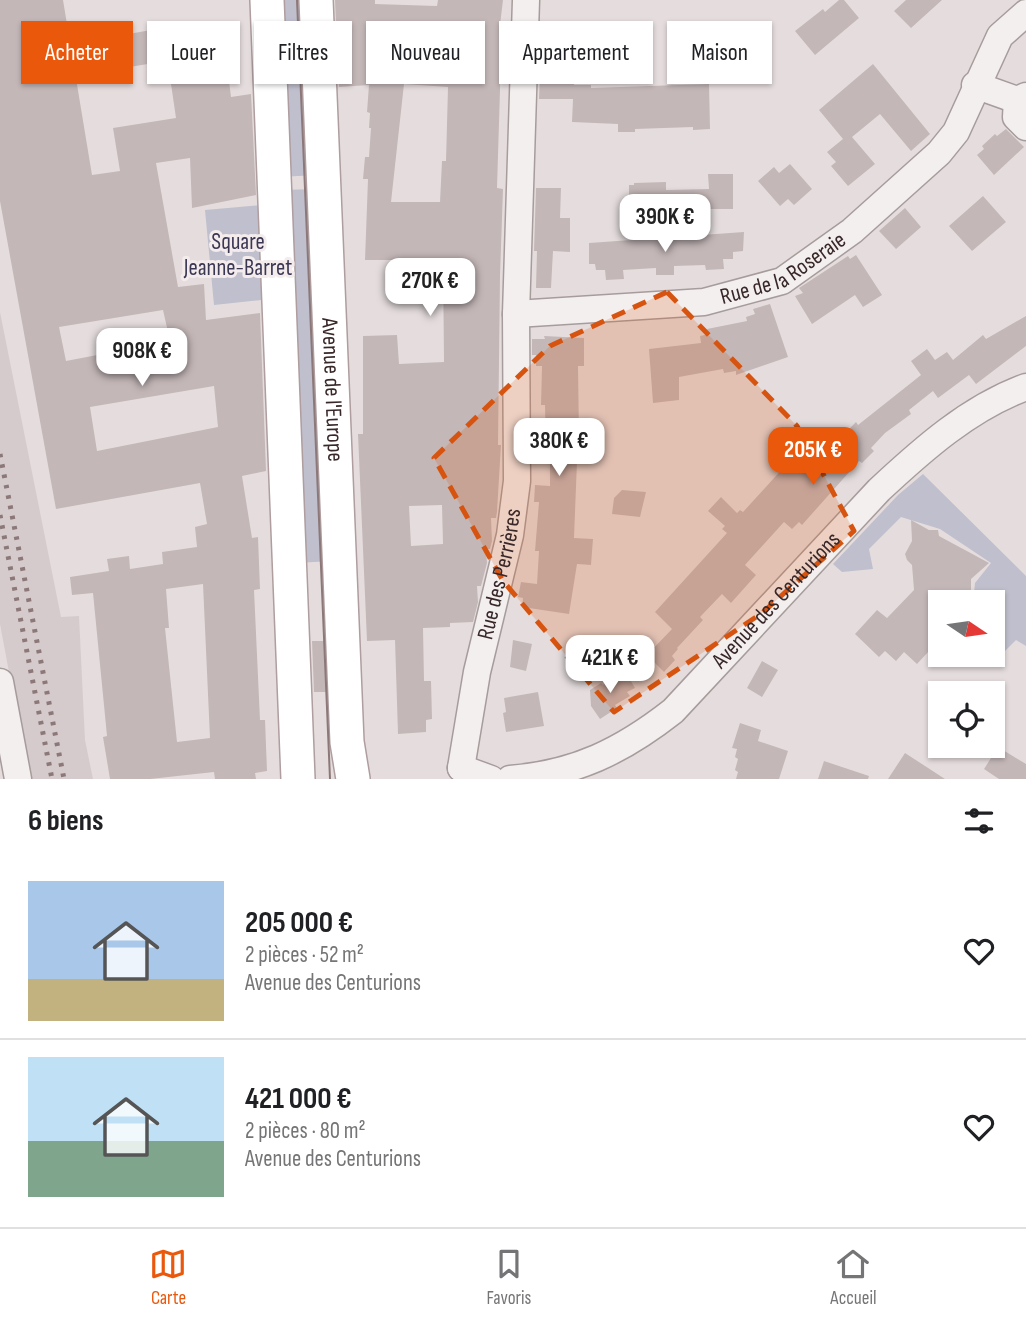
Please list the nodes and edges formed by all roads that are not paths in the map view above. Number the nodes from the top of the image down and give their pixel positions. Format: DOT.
graph roads {
  1 [pos="267,0"];
  2 [pos="316,0"];
  3 [pos="526,0"];
  4 [pos="1026,13"];
  5 [pos="975,85"];
  6 [pos="1021,98"];
  7 [pos="1026,127"];
  8 [pos="516,314"];
  9 [pos="1026,387"];
  10 [pos="0,682"];
  11 [pos="452,774"];
  12 [pos="527,778"];
  13 [pos="18,779"];
  14 [pos="298,779"];
  15 [pos="353,779"];
  16 [pos="491,779"];
  1 -- 14 [label="main road"];
  2 -- 15 [label="main road, Avenue de l'Europe"];
  3 -- 8 [label="street, Rue des Perrières"];
  4 -- 5 [label="street, Rue de la Roseraie"];
  5 -- 6 [label="street"];
  5 -- 8 [label="street, Rue de la Roseraie"];
  6 -- 7 [label="street"];
  8 -- 11 [label="street, Rue des Perrières"];
  9 -- 12 [label="street, Avenue des Centurions"];
  10 -- 13 [label="street"];
  11 -- 16 [label="street"];
}
